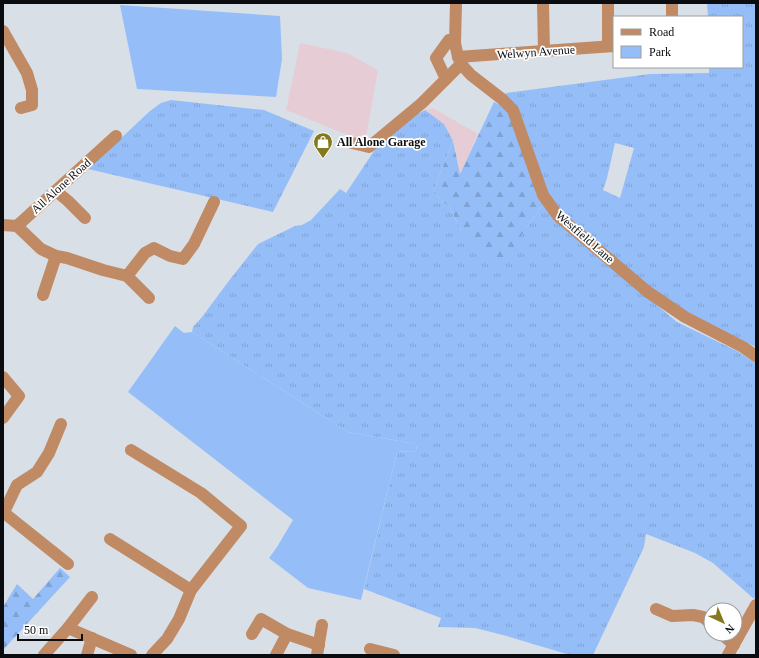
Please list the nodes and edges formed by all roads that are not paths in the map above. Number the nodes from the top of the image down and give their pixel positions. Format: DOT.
graph roads {
  1 [pos="456,3"];
  2 [pos="543,3"];
  3 [pos="608,3"];
  4 [pos="672,3"];
  5 [pos="672,16"];
  6 [pos="3,31"];
  7 [pos="449,40"];
  8 [pos="611,46"];
  9 [pos="544,51"];
  10 [pos="460,61"];
  11 [pos="446,79"];
  12 [pos="21,108"];
  13 [pos="116,136"];
  14 [pos="352,143"];
  15 [pos="56,191"];
  16 [pos="214,202"];
  17 [pos="85,218"];
  18 [pos="3,225"];
  19 [pos="17,226"];
  20 [pos="56,256"];
  21 [pos="127,276"];
  22 [pos="43,295"];
  23 [pos="149,298"];
  24 [pos="756,356"];
  25 [pos="3,377"];
  26 [pos="3,418"];
  27 [pos="61,424"];
  28 [pos="131,450"];
  29 [pos="3,513"];
  30 [pos="110,539"];
  31 [pos="68,564"];
  32 [pos="191,590"];
  33 [pos="92,597"];
  34 [pos="756,605"];
  35 [pos="656,609"];
  36 [pos="703,617"];
  37 [pos="322,625"];
  38 [pos="68,628"];
  39 [pos="252,634"];
  40 [pos="287,634"];
  41 [pos="92,638"];
  42 [pos="370,649"];
  43 [pos="318,650"];
  44 [pos="731,650"];
  45 [pos="44,655"];
  46 [pos="86,655"];
  47 [pos="131,655"];
  48 [pos="152,655"];
  49 [pos="276,655"];
  50 [pos="394,655"];
  1 -- 10 [label="street"];
  2 -- 9 [label="street"];
  3 -- 8 [label="street"];
  4 -- 5 [label="street"];
  6 -- 12 [label="street"];
  7 -- 11 [label="street"];
  8 -- 9 [label="street, Welwyn Avenue"];
  9 -- 10 [label="street, Welwyn Avenue"];
  10 -- 11 [label="street"];
  10 -- 24 [label="street, Westfield Lane"];
  11 -- 14 [label="street"];
  13 -- 15 [label="street, All Alone Road"];
  15 -- 17 [label="street"];
  15 -- 19 [label="street, All Alone Road"];
  16 -- 21 [label="street"];
  18 -- 19 [label="street"];
  19 -- 20 [label="street"];
  20 -- 21 [label="street"];
  20 -- 22 [label="street"];
  21 -- 23 [label="street"];
  25 -- 26 [label="street"];
  27 -- 29 [label="street"];
  28 -- 32 [label="street"];
  29 -- 31 [label="street"];
  30 -- 32 [label="street"];
  32 -- 48 [label="street"];
  33 -- 38 [label="street"];
  34 -- 44 [label="street"];
  35 -- 36 [label="street"];
  37 -- 43 [label="street"];
  38 -- 41 [label="street"];
  38 -- 45 [label="street"];
  39 -- 40 [label="street"];
  40 -- 43 [label="street"];
  40 -- 49 [label="street"];
  41 -- 46 [label="street"];
  41 -- 47 [label="street"];
  42 -- 50 [label="street"];
}
